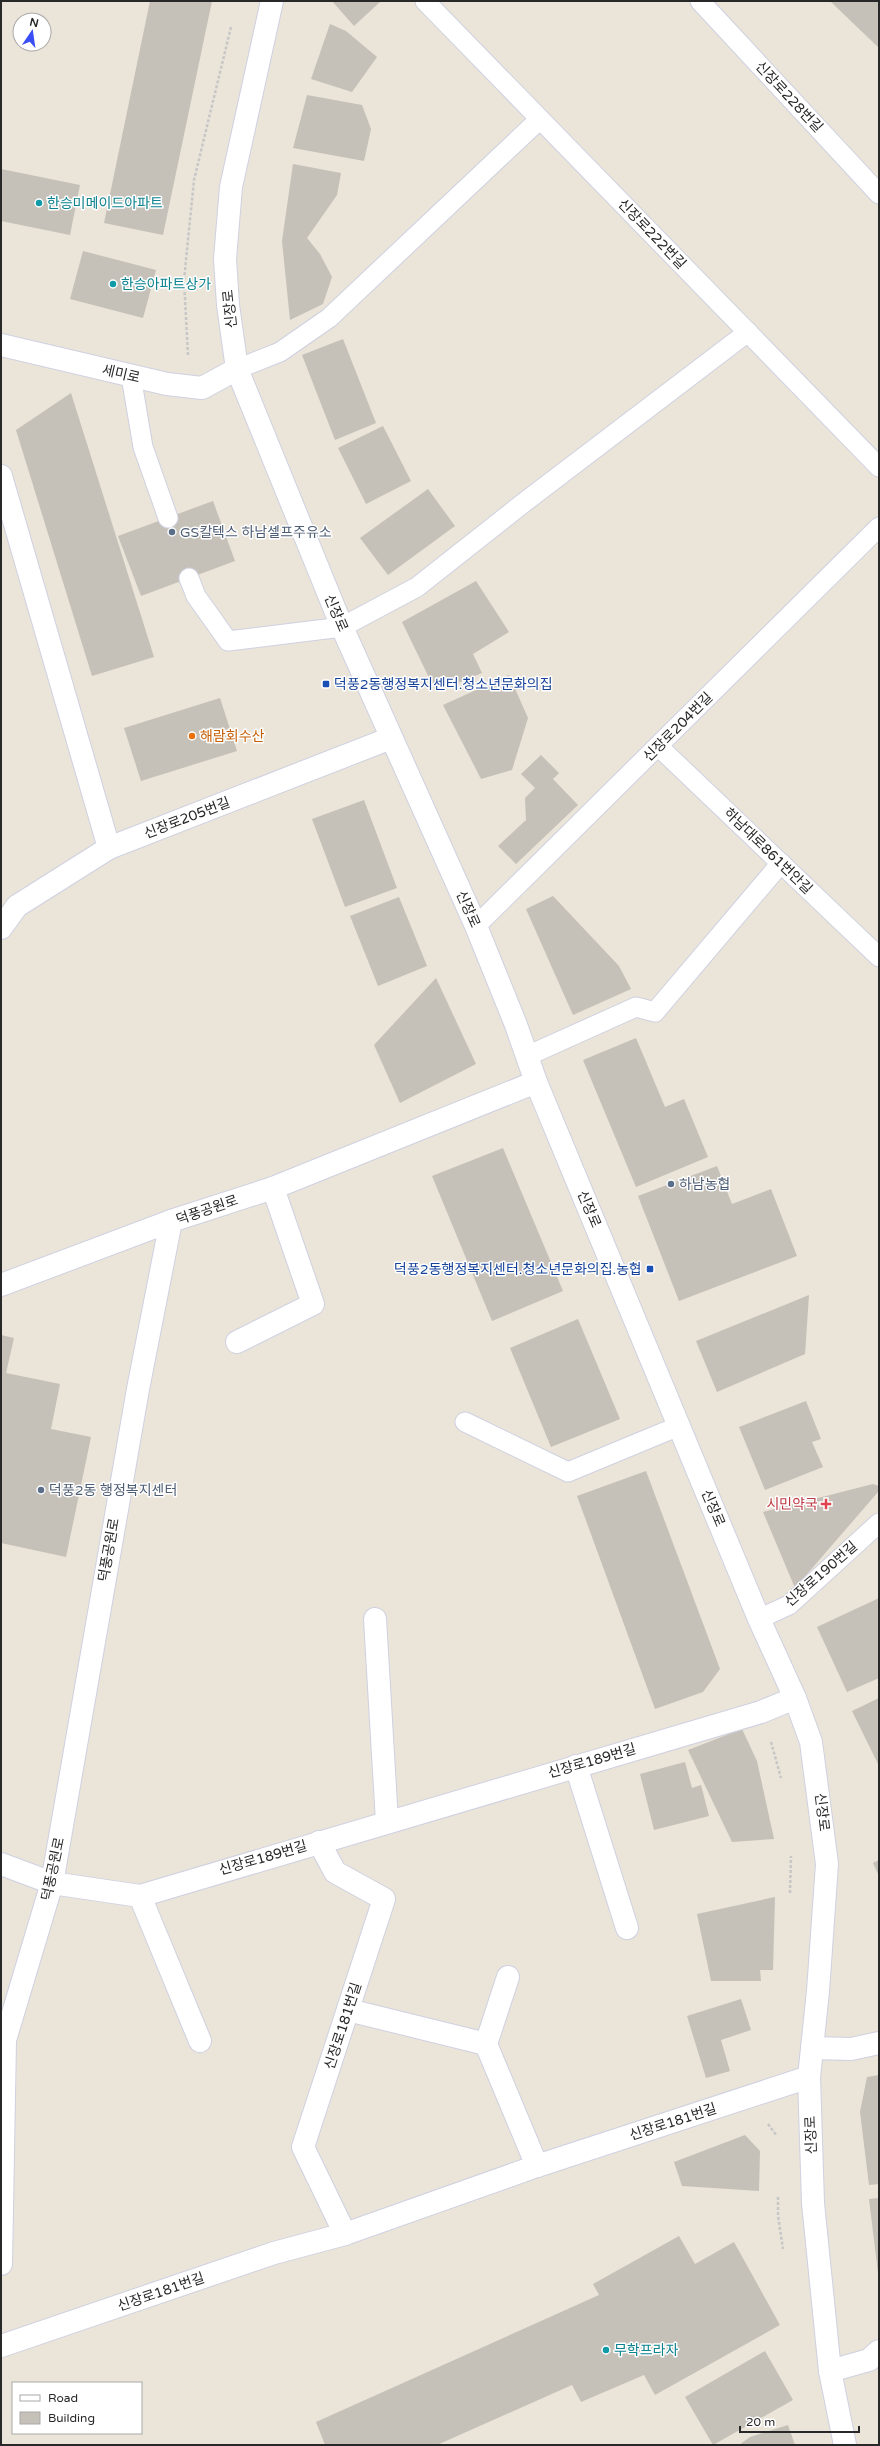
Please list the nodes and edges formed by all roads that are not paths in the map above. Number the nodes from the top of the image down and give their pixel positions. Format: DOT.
graph roads {
  1 [pos="272,1"];
  2 [pos="425,1"];
  3 [pos="700,1"];
  4 [pos="540,118"];
  5 [pos="879,194"];
  6 [pos="748,332"];
  7 [pos="1,345"];
  8 [pos="237,369"];
  9 [pos="131,376"];
  10 [pos="879,467"];
  11 [pos="1,476"];
  12 [pos="168,518"];
  13 [pos="879,527"];
  14 [pos="189,578"];
  15 [pos="342,628"];
  16 [pos="392,738"];
  17 [pos="658,746"];
  18 [pos="109,848"];
  19 [pos="781,863"];
  20 [pos="476,926"];
  21 [pos="1,928"];
  22 [pos="879,957"];
  23 [pos="526,1056"];
  24 [pos="536,1082"];
  25 [pos="273,1188"];
  26 [pos="171,1221"];
  27 [pos="1,1285"];
  28 [pos="237,1342"];
  29 [pos="465,1422"];
  30 [pos="679,1426"];
  31 [pos="877,1529"];
  32 [pos="375,1619"];
  33 [pos="759,1619"];
  34 [pos="795,1698"];
  35 [pos="576,1766"];
  36 [pos="387,1822"];
  37 [pos="320,1842"];
  38 [pos="1,1864"];
  39 [pos="52,1882"];
  40 [pos="140,1896"];
  41 [pos="626,1928"];
  42 [pos="508,1977"];
  43 [pos="348,2010"];
  44 [pos="200,2042"];
  45 [pos="879,2043"];
  46 [pos="486,2044"];
  47 [pos="812,2048"];
  48 [pos="809,2077"];
  49 [pos="537,2166"];
  50 [pos="345,2234"];
  51 [pos="1,2264"];
  52 [pos="1,2346"];
  53 [pos="879,2350"];
  54 [pos="830,2371"];
  55 [pos="845,2445"];
  1 -- 8 [label="street, 신장로"];
  2 -- 4 [label="lane, 신장로222번길"];
  3 -- 5 [label="lane, 신장로228번길"];
  4 -- 6 [label="lane, 신장로222번길"];
  4 -- 8 [label="lane"];
  6 -- 10 [label="lane, 신장로222번길"];
  6 -- 15 [label="lane"];
  7 -- 9 [label="street, 세미로"];
  8 -- 9 [label="street, 세미로"];
  8 -- 15 [label="street, 신장로"];
  9 -- 12 [label="lane"];
  11 -- 18 [label="street"];
  13 -- 17 [label="lane, 신장로204번길"];
  14 -- 15 [label="lane"];
  15 -- 16 [label="street, 신장로"];
  16 -- 18 [label="street, 신장로205번길"];
  16 -- 20 [label="street, 신장로"];
  17 -- 19 [label="lane, 하남대로861번안길"];
  17 -- 20 [label="lane, 신장로204번길"];
  18 -- 21 [label="street, 신장로205번길"];
  19 -- 22 [label="lane, 하남대로861번안길"];
  19 -- 23 [label="lane"];
  20 -- 23 [label="street, 신장로"];
  23 -- 24 [label="street, 신장로"];
  24 -- 25 [label="street, 덕풍공원로"];
  24 -- 30 [label="street, 신장로"];
  25 -- 26 [label="street, 덕풍공원로"];
  25 -- 28 [label="street"];
  26 -- 27 [label="street"];
  26 -- 39 [label="street, 덕풍공원로"];
  29 -- 30 [label="lane"];
  30 -- 33 [label="street, 신장로"];
  31 -- 33 [label="lane, 신장로190번길"];
  32 -- 36 [label="street"];
  33 -- 34 [label="street, 신장로"];
  34 -- 35 [label="street, 신장로189번길"];
  34 -- 47 [label="street, 신장로"];
  35 -- 36 [label="street, 신장로189번길"];
  35 -- 41 [label="street"];
  36 -- 37 [label="street, 신장로189번길"];
  37 -- 40 [label="street, 신장로189번길"];
  37 -- 43 [label="street, 신장로181번길"];
  38 -- 39 [label="street"];
  39 -- 40 [label="street, 신장로189번길"];
  39 -- 51 [label="street, 덕풍공원로"];
  40 -- 44 [label="street"];
  42 -- 46 [label="street"];
  43 -- 46 [label="street"];
  43 -- 50 [label="street, 신장로181번길"];
  45 -- 47 [label="street"];
  46 -- 49 [label="street"];
  47 -- 48 [label="street, 신장로"];
  48 -- 49 [label="street, 신장로181번길"];
  48 -- 54 [label="street, 신장로"];
  49 -- 50 [label="street, 신장로181번길"];
  50 -- 52 [label="street, 신장로181번길"];
  53 -- 54 [label="street"];
  54 -- 55 [label="street, 신장로"];
}
